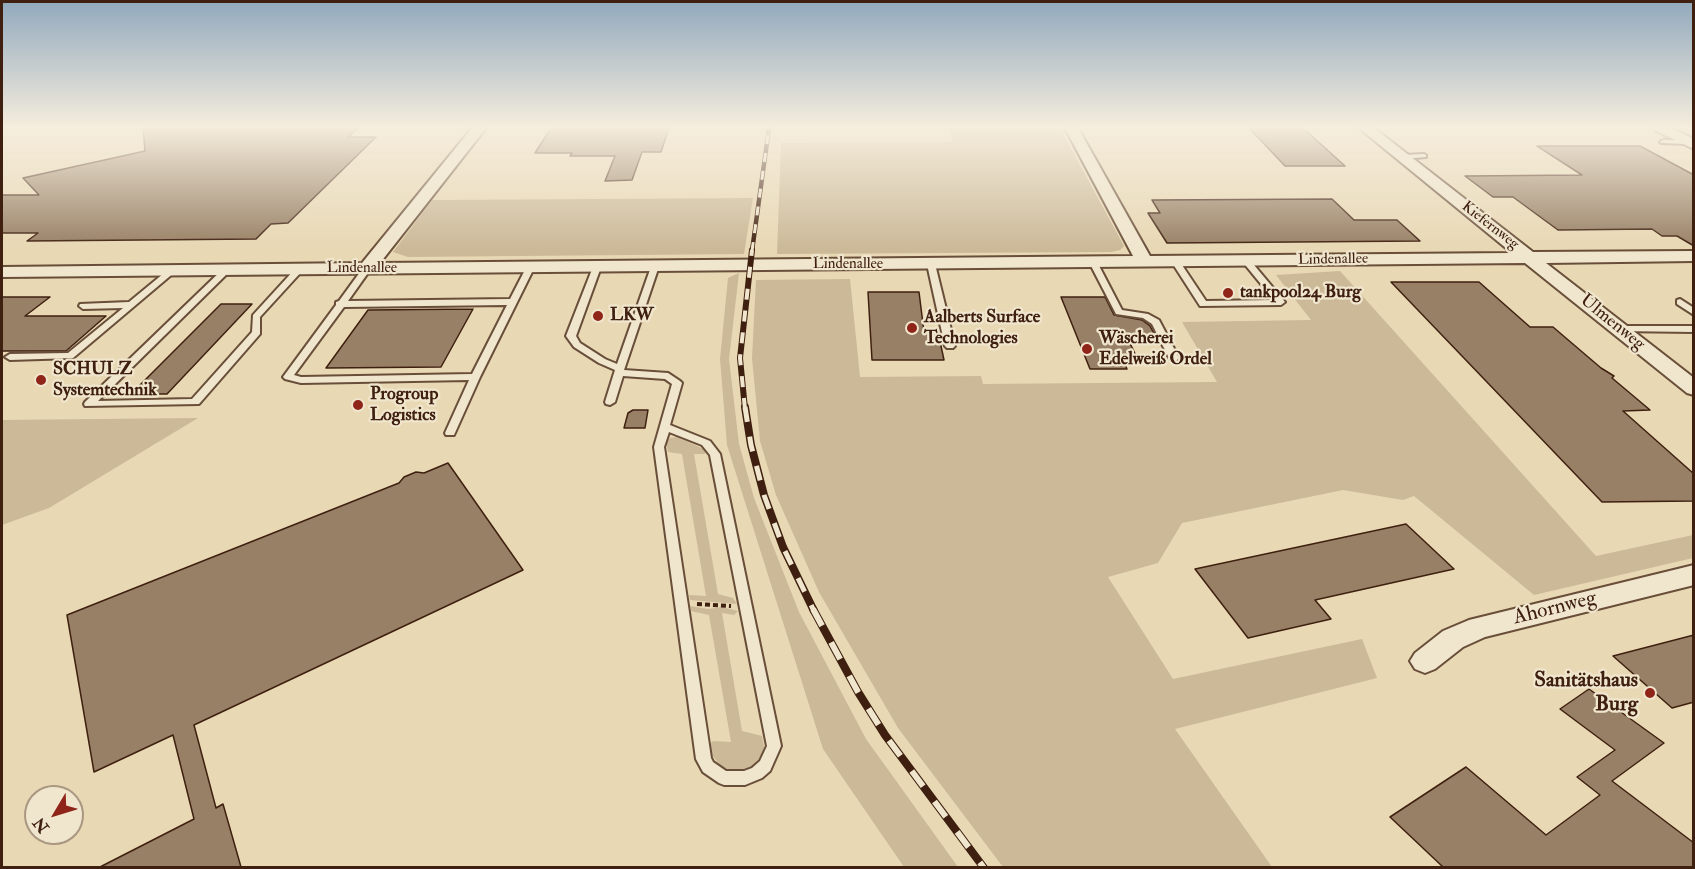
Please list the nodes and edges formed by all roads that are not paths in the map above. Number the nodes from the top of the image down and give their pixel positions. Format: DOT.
graph roads {
  1 [pos="447,169"];
  2 [pos="1093,169"];
  3 [pos="1417,169"];
  4 [pos="1694,256"];
  5 [pos="1530,258"];
  6 [pos="1174,261"];
  7 [pos="1246,261"];
  8 [pos="1094,262"];
  9 [pos="1145,262"];
  10 [pos="930,264"];
  11 [pos="655,266"];
  12 [pos="597,267"];
  13 [pos="530,268"];
  14 [pos="227,270"];
  15 [pos="299,270"];
  16 [pos="366,270"];
  17 [pos="172,271"];
  18 [pos="4,275"];
  19 [pos="513,302"];
  20 [pos="1680,303"];
  21 [pos="339,304"];
  22 [pos="131,305"];
  23 [pos="83,306"];
  24 [pos="1694,312"];
  25 [pos="1619,329"];
  26 [pos="1694,329"];
  27 [pos="950,346"];
  28 [pos="10,357"];
  29 [pos="1174,358"];
  30 [pos="619,371"];
  31 [pos="475,377"];
  32 [pos="1694,389"];
  33 [pos="610,402"];
  34 [pos="666,427"];
  35 [pos="450,433"];
  36 [pos="1694,575"];
  37 [pos="1425,661"];
  1 -- 16 [label="street"];
  2 -- 9 [label="street"];
  3 -- 5 [label="street, Kiefernweg"];
  4 -- 5 [label="street, Lindenallee"];
  5 -- 7 [label="street, Lindenallee"];
  5 -- 25 [label="street, Ulmenweg"];
  6 -- 7 [label="street, Lindenallee"];
  6 -- 7 [label="lane"];
  6 -- 9 [label="street, Lindenallee"];
  8 -- 9 [label="street, Lindenallee"];
  8 -- 10 [label="street, Lindenallee"];
  8 -- 29 [label="lane"];
  10 -- 11 [label="street, Lindenallee"];
  10 -- 27 [label="lane"];
  11 -- 12 [label="street, Lindenallee"];
  11 -- 30 [label="lane"];
  12 -- 13 [label="street, Lindenallee"];
  12 -- 30 [label="lane"];
  13 -- 16 [label="street, Lindenallee"];
  13 -- 19 [label="lane"];
  14 -- 15 [label="street, Lindenallee"];
  14 -- 15 [label="lane"];
  14 -- 17 [label="street, Lindenallee"];
  15 -- 16 [label="street, Lindenallee"];
  16 -- 21 [label="lane"];
  17 -- 18 [label="street, Lindenallee"];
  17 -- 22 [label="lane"];
  19 -- 21 [label="lane"];
  19 -- 31 [label="lane"];
  20 -- 24 [label="lane"];
  21 -- 31 [label="lane"];
  22 -- 23 [label="lane"];
  22 -- 28 [label="lane"];
  25 -- 26 [label="lane"];
  25 -- 32 [label="street, Ulmenweg"];
  30 -- 33 [label="lane"];
  30 -- 34 [label="lane"];
  31 -- 35 [label="lane"];
  34 -- 34 [label="lane"];
  36 -- 37 [label="street, Ahornweg"];
}
